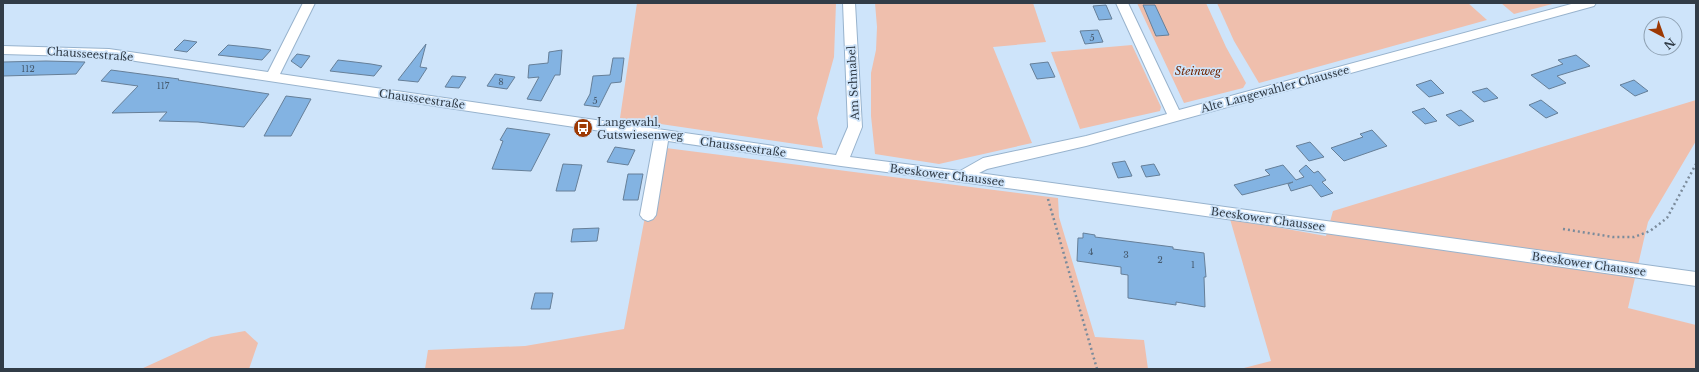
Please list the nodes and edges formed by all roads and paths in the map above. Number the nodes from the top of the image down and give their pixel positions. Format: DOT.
graph roads {
  1 [pos="309,3"];
  2 [pos="849,3"];
  3 [pos="1122,3"];
  4 [pos="1590,3"];
  5 [pos="3,50"];
  6 [pos="272,77"];
  7 [pos="1175,117"];
  8 [pos="662,135"];
  9 [pos="841,161"];
  10 [pos="1696,164"];
  11 [pos="962,177"];
  12 [pos="1044,187"];
  13 [pos="648,215"];
  14 [pos="1563,229"];
  15 [pos="1696,279"];
  16 [pos="1097,369"];
  1 -- 6 [label="street"];
  2 -- 9 [label="street, Am Schnabel"];
  3 -- 7 [label="street"];
  4 -- 7 [label="street, Alte Langewahler Chaussee"];
  5 -- 6 [label="street, Chausseestraße"];
  6 -- 8 [label="street, Chausseestraße"];
  7 -- 11 [label="street, Alte Langewahler Chaussee"];
  8 -- 9 [label="street, Chausseestraße"];
  8 -- 13 [label="street"];
  9 -- 11 [label="street, Beeskower Chaussee"];
  10 -- 14 [label="path"];
  11 -- 12 [label="street, Beeskower Chaussee"];
  12 -- 15 [label="street, Beeskower Chaussee"];
  12 -- 16 [label="path"];
}
